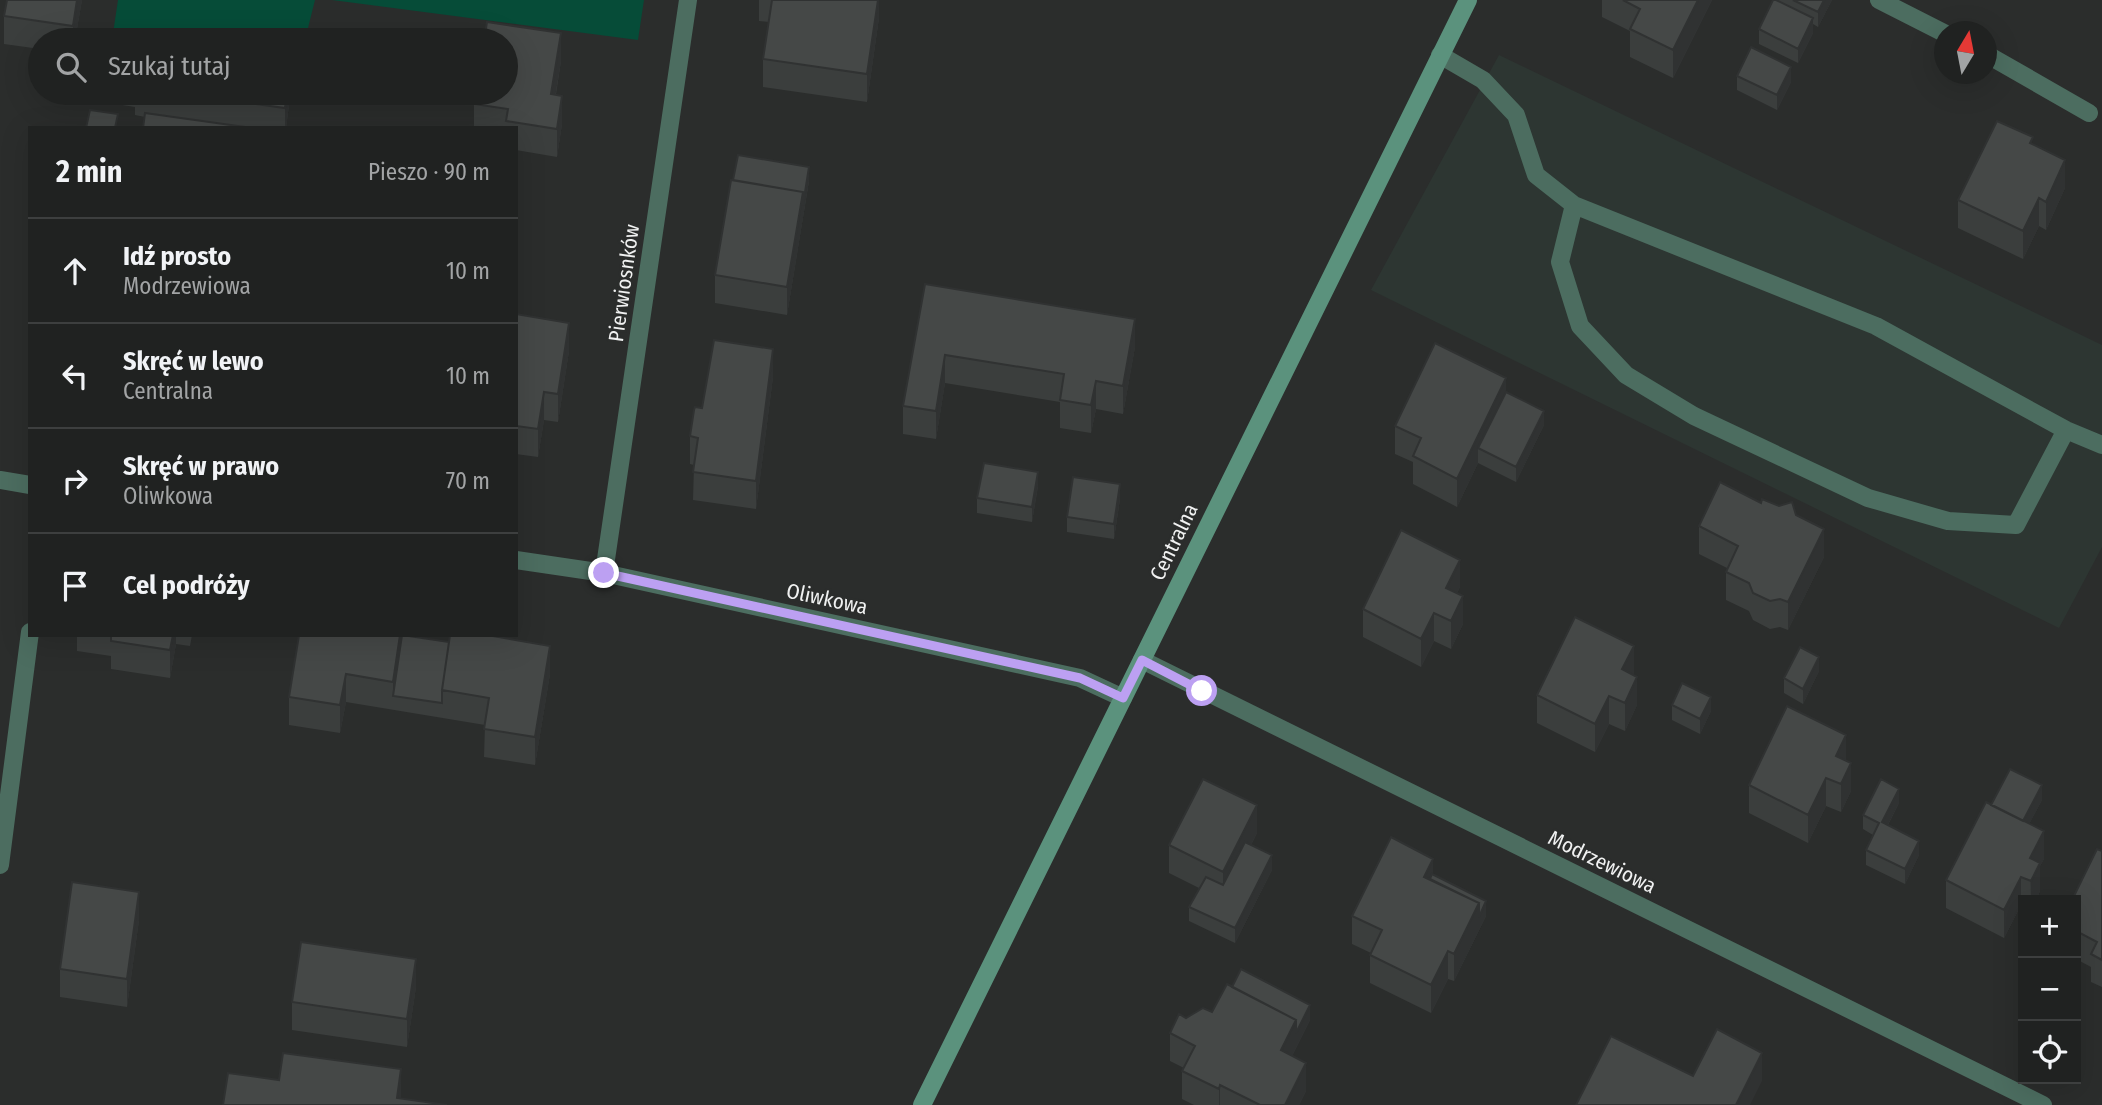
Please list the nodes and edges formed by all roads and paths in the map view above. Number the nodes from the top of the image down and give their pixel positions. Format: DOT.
graph roads {
  1 [pos="688,0"];
  2 [pos="1468,0"];
  3 [pos="1879,0"];
  4 [pos="1934,28"];
  5 [pos="1440,55"];
  6 [pos="1997,60"];
  7 [pos="2089,113"];
  8 [pos="1574,205"];
  9 [pos="2066,430"];
  10 [pos="2102,445"];
  11 [pos="0,480"];
  12 [pos="28,485"];
  13 [pos="518,560"];
  14 [pos="604,573"];
  15 [pos="29,637"];
  16 [pos="1142,660"];
  17 [pos="1123,698"];
  18 [pos="0,865"];
  19 [pos="922,1105"];
  20 [pos="2043,1105"];
  1 -- 14 [label="street, Pierwiosnków"];
  2 -- 5 [label="street, Centralna"];
  3 -- 4 [label="street"];
  5 -- 8 [label="street"];
  5 -- 16 [label="street, Centralna"];
  6 -- 7 [label="street"];
  8 -- 9 [label="street"];
  8 -- 9 [label="street"];
  9 -- 10 [label="street"];
  11 -- 12 [label="street"];
  13 -- 14 [label="street, Oliwkowa"];
  14 -- 17 [label="street, Oliwkowa"];
  15 -- 18 [label="street"];
  16 -- 17 [label="street, Centralna"];
  16 -- 20 [label="street, Modrzewiowa"];
  17 -- 19 [label="street, Centralna"];
}
